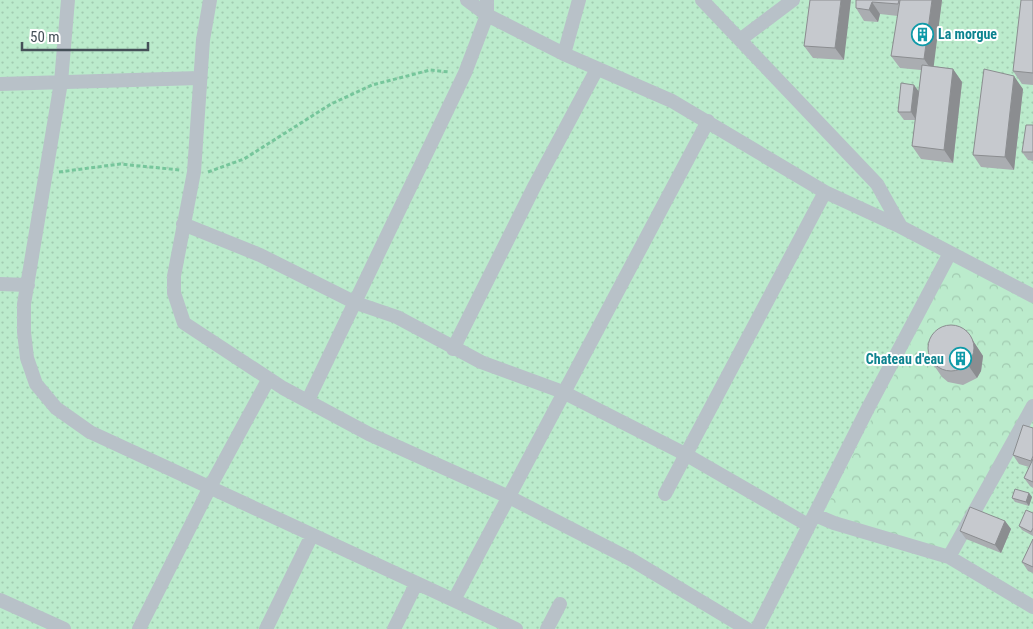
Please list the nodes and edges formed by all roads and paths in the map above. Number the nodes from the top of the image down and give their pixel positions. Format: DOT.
graph roads {
  1 [pos="68,0"];
  2 [pos="210,0"];
  3 [pos="467,0"];
  4 [pos="487,0"];
  5 [pos="579,0"];
  6 [pos="702,0"];
  7 [pos="793,0"];
  8 [pos="487,15"];
  9 [pos="741,39"];
  10 [pos="564,54"];
  11 [pos="597,69"];
  12 [pos="465,73"];
  13 [pos="199,78"];
  14 [pos="61,82"];
  15 [pos="0,84"];
  16 [pos="708,121"];
  17 [pos="194,172"];
  18 [pos="45,174"];
  19 [pos="825,192"];
  20 [pos="183,224"];
  21 [pos="901,227"];
  22 [pos="950,253"];
  23 [pos="0,284"];
  24 [pos="28,286"];
  25 [pos="1033,296"];
  26 [pos="356,303"];
  27 [pos="454,349"];
  28 [pos="268,380"];
  29 [pos="563,392"];
  30 [pos="308,400"];
  31 [pos="1033,406"];
  32 [pos="685,454"];
  33 [pos="210,487"];
  34 [pos="665,494"];
  35 [pos="509,497"];
  36 [pos="812,520"];
  37 [pos="312,535"];
  38 [pos="949,557"];
  39 [pos="416,584"];
  40 [pos="0,600"];
  41 [pos="454,600"];
  42 [pos="560,604"];
  43 [pos="1033,607"];
  44 [pos="64,629"];
  45 [pos="139,629"];
  46 [pos="266,629"];
  47 [pos="394,629"];
  48 [pos="516,629"];
  49 [pos="547,629"];
  50 [pos="747,629"];
  51 [pos="757,629"];
  1 -- 14 [label="street"];
  2 -- 13 [label="street"];
  3 -- 8 [label="street"];
  4 -- 8 [label="street"];
  5 -- 10 [label="street"];
  6 -- 9 [label="street"];
  7 -- 9 [label="street"];
  8 -- 10 [label="street"];
  8 -- 12 [label="street"];
  9 -- 21 [label="street"];
  10 -- 11 [label="street"];
  11 -- 16 [label="street"];
  11 -- 27 [label="street"];
  12 -- 17 [label="path"];
  12 -- 26 [label="street"];
  13 -- 14 [label="street"];
  13 -- 17 [label="street"];
  14 -- 15 [label="street"];
  14 -- 18 [label="street"];
  16 -- 19 [label="street"];
  16 -- 29 [label="street"];
  17 -- 18 [label="path"];
  17 -- 20 [label="street"];
  18 -- 24 [label="street"];
  19 -- 21 [label="street"];
  19 -- 32 [label="street"];
  20 -- 26 [label="street"];
  20 -- 28 [label="street"];
  21 -- 22 [label="street"];
  22 -- 25 [label="street"];
  22 -- 36 [label="street"];
  23 -- 24 [label="street"];
  24 -- 33 [label="street"];
  26 -- 27 [label="street"];
  26 -- 30 [label="street"];
  27 -- 29 [label="street"];
  28 -- 30 [label="street"];
  28 -- 33 [label="street"];
  29 -- 32 [label="street"];
  29 -- 35 [label="street"];
  30 -- 35 [label="street"];
  31 -- 38 [label="street"];
  32 -- 34 [label="street"];
  32 -- 36 [label="street"];
  33 -- 37 [label="street"];
  33 -- 45 [label="street"];
  35 -- 41 [label="street"];
  35 -- 50 [label="street"];
  36 -- 38 [label="street"];
  36 -- 51 [label="street"];
  37 -- 39 [label="street"];
  37 -- 46 [label="street"];
  38 -- 43 [label="street"];
  39 -- 41 [label="street"];
  39 -- 47 [label="street"];
  40 -- 44 [label="street"];
  41 -- 48 [label="street"];
  42 -- 49 [label="street"];
}
